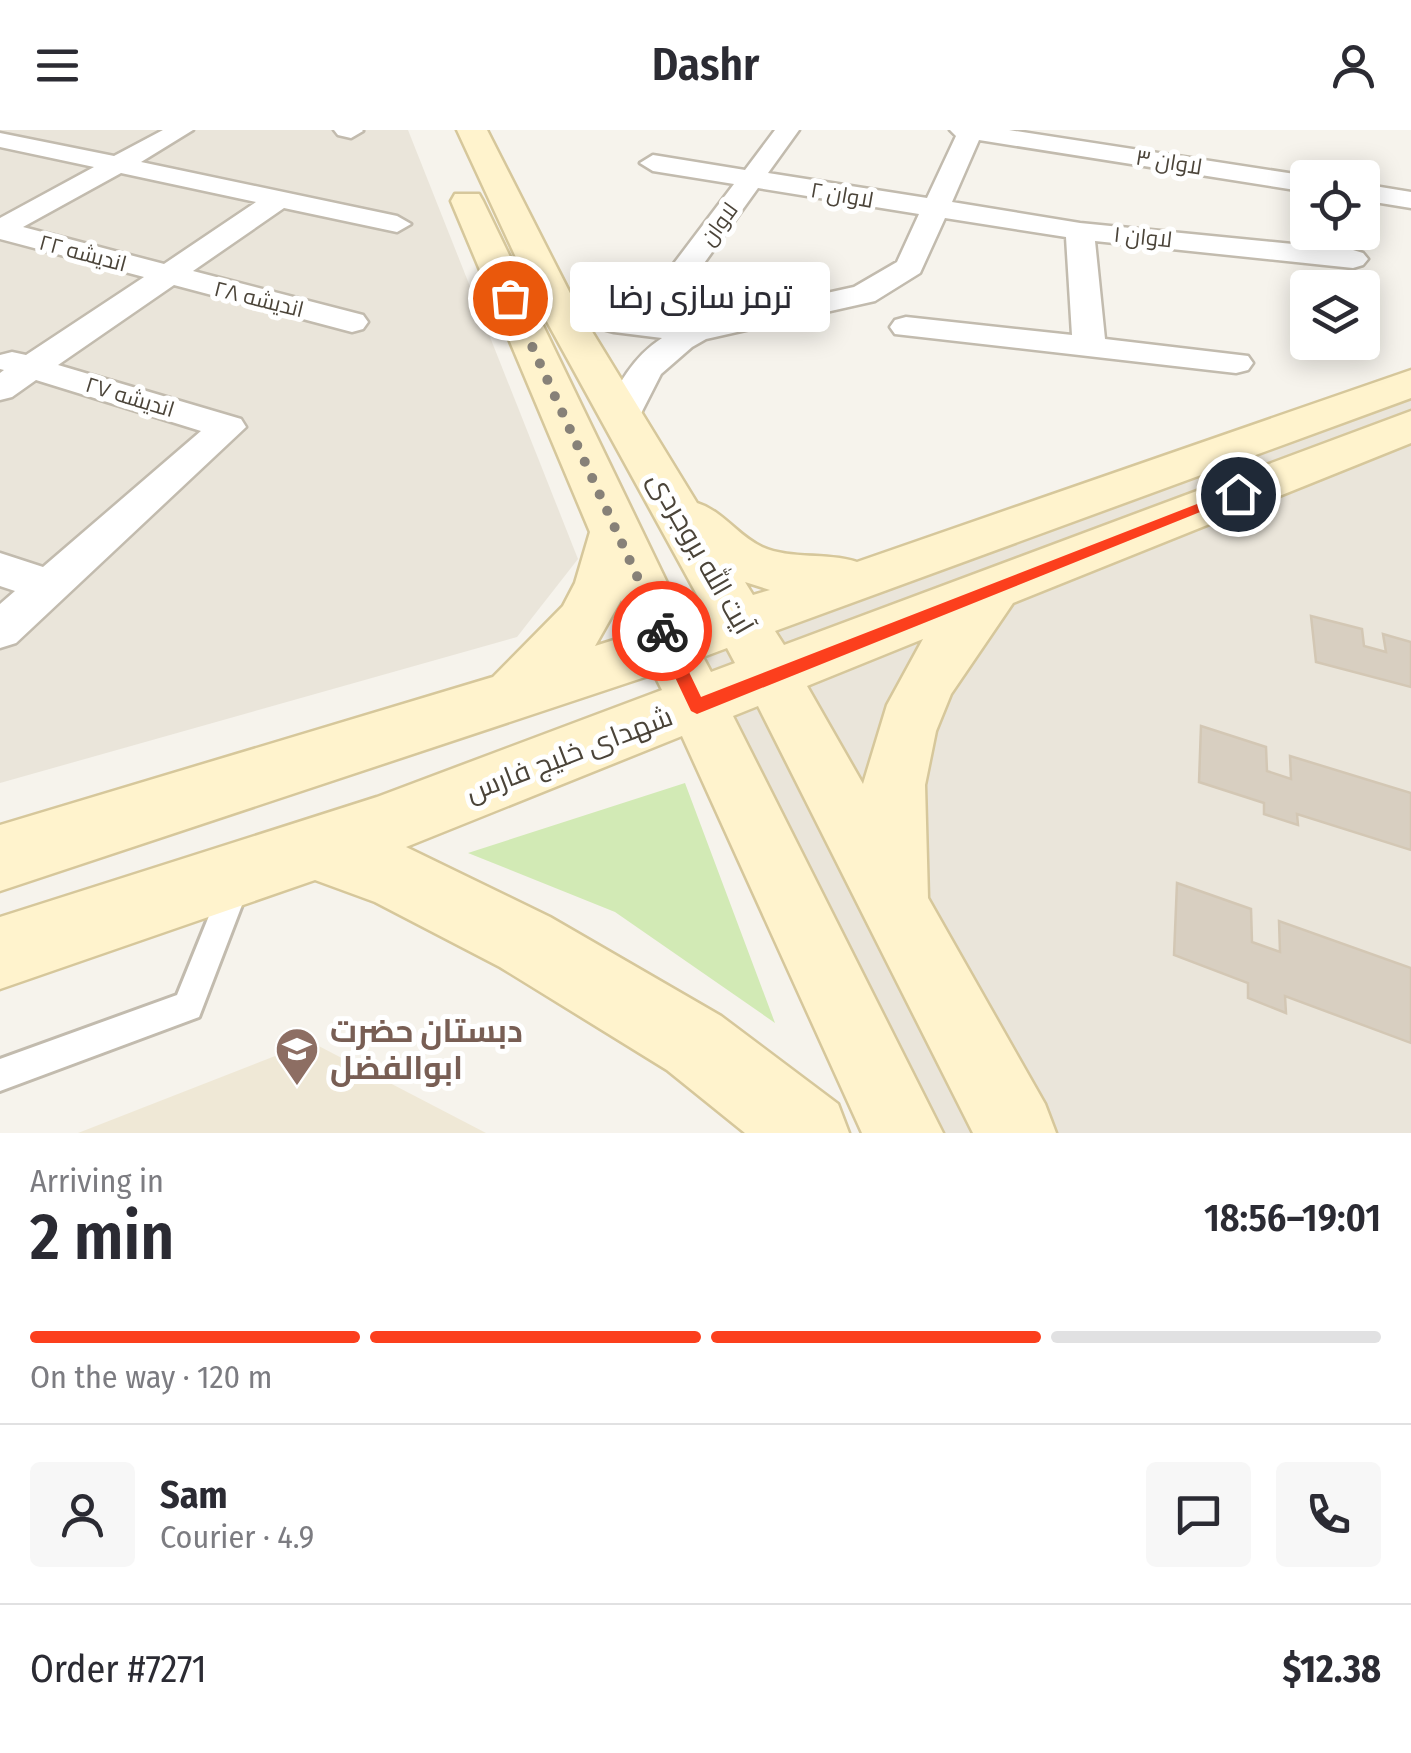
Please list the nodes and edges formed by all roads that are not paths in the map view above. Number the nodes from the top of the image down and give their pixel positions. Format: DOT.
graph roads {
  1 [pos="58,130"];
  2 [pos="182,130"];
  3 [pos="435,130"];
  4 [pos="472,130"];
  5 [pos="787,130"];
  6 [pos="962,130"];
  7 [pos="971,131"];
  8 [pos="0,138"];
  9 [pos="653,163"];
  10 [pos="120,164"];
  11 [pos="751,180"];
  12 [pos="1290,181"];
  13 [pos="1380,195"];
  14 [pos="282,198"];
  15 [pos="1411,200"];
  16 [pos="934,210"];
  17 [pos="397,224"];
  18 [pos="0,230"];
  19 [pos="1080,231"];
  20 [pos="1352,258"];
  21 [pos="165,276"];
  22 [pos="738,291"];
  23 [pos="558,307"];
  24 [pos="352,322"];
  25 [pos="906,327"];
  26 [pos="694,332"];
  27 [pos="1089,346"];
  28 [pos="1236,362"];
  29 [pos="16,363"];
  30 [pos="1411,383"];
  31 [pos="0,390"];
  32 [pos="622,417"];
  33 [pos="1411,426"];
  34 [pos="673,504"];
  35 [pos="614,532"];
  36 [pos="0,569"];
  37 [pos="866,579"];
  38 [pos="50,586"];
  39 [pos="995,590"];
  40 [pos="740,621"];
  41 [pos="0,630"];
  42 [pos="668,646"];
  43 [pos="772,676"];
  44 [pos="502,701"];
  45 [pos="697,706"];
  46 [pos="840,801"];
  47 [pos="758,836"];
  48 [pos="316,849"];
  49 [pos="0,858"];
  50 [pos="240,874"];
  51 [pos="895,908"];
  52 [pos="0,953"];
  53 [pos="0,1075"];
  54 [pos="809,1133"];
  55 [pos="903,1133"];
  56 [pos="1016,1133"];
  1 -- 8 [label="street"];
  2 -- 10 [label="street"];
  3 -- 35 [label="main road"];
  4 -- 23 [label="main road, آیت الله بروجردی"];
  5 -- 11 [label="street, لاوان"];
  6 -- 7 [label="street, لاوان ۳"];
  7 -- 12 [label="street, لاوان ۳"];
  7 -- 16 [label="street"];
  8 -- 10 [label="street"];
  9 -- 11 [label="street"];
  10 -- 14 [label="street"];
  10 -- 18 [label="street"];
  11 -- 16 [label="street, لاوان ۲"];
  11 -- 22 [label="street, لاوان"];
  13 -- 15 [label="street"];
  14 -- 17 [label="street"];
  14 -- 21 [label="street"];
  16 -- 19 [label="street, لاوان ۱"];
  16 -- 26 [label="street"];
  18 -- 21 [label="street, اندیشه ۲۲"];
  19 -- 20 [label="street, لاوان ۱"];
  19 -- 27 [label="street"];
  21 -- 24 [label="street, اندیشه ۲۸"];
  21 -- 29 [label="street"];
  23 -- 26 [label="street"];
  23 -- 32 [label="main road, آیت الله بروجردی"];
  25 -- 27 [label="street"];
  26 -- 32 [label="street"];
  27 -- 28 [label="street"];
  29 -- 31 [label="street"];
  29 -- 38 [label="street, اندیشه ۲۷"];
  30 -- 37 [label="main road"];
  32 -- 34 [label="main road, آیت الله بروجردی"];
  33 -- 39 [label="main road, شهدای خلیج فارس"];
  34 -- 37 [label="main road"];
  34 -- 40 [label="main road, آیت الله بروجردی"];
  35 -- 42 [label="main road"];
  35 -- 44 [label="main road"];
  36 -- 38 [label="street"];
  37 -- 40 [label="main road"];
  38 -- 41 [label="street"];
  39 -- 43 [label="main road, شهدای خلیج فارس"];
  39 -- 51 [label="main road"];
  40 -- 42 [label="main road"];
  40 -- 43 [label="main road, آیت الله بروجردی"];
  42 -- 44 [label="main road"];
  42 -- 45 [label="main road"];
  43 -- 45 [label="main road, شهدای خلیج فارس"];
  43 -- 46 [label="main road, آیت الله بروجردی"];
  44 -- 49 [label="main road"];
  45 -- 47 [label="main road"];
  45 -- 48 [label="main road, شهدای خلیج فارس"];
  46 -- 47 [label="main road"];
  46 -- 51 [label="main road, آیت الله بروجردی"];
  47 -- 55 [label="main road"];
  48 -- 50 [label="main road, شهدای خلیج فارس"];
  48 -- 54 [label="main road"];
  50 -- 52 [label="main road, شهدای خلیج فارس"];
  50 -- 53 [label="lane"];
  51 -- 56 [label="main road, آیت الله بروجردی"];
}
